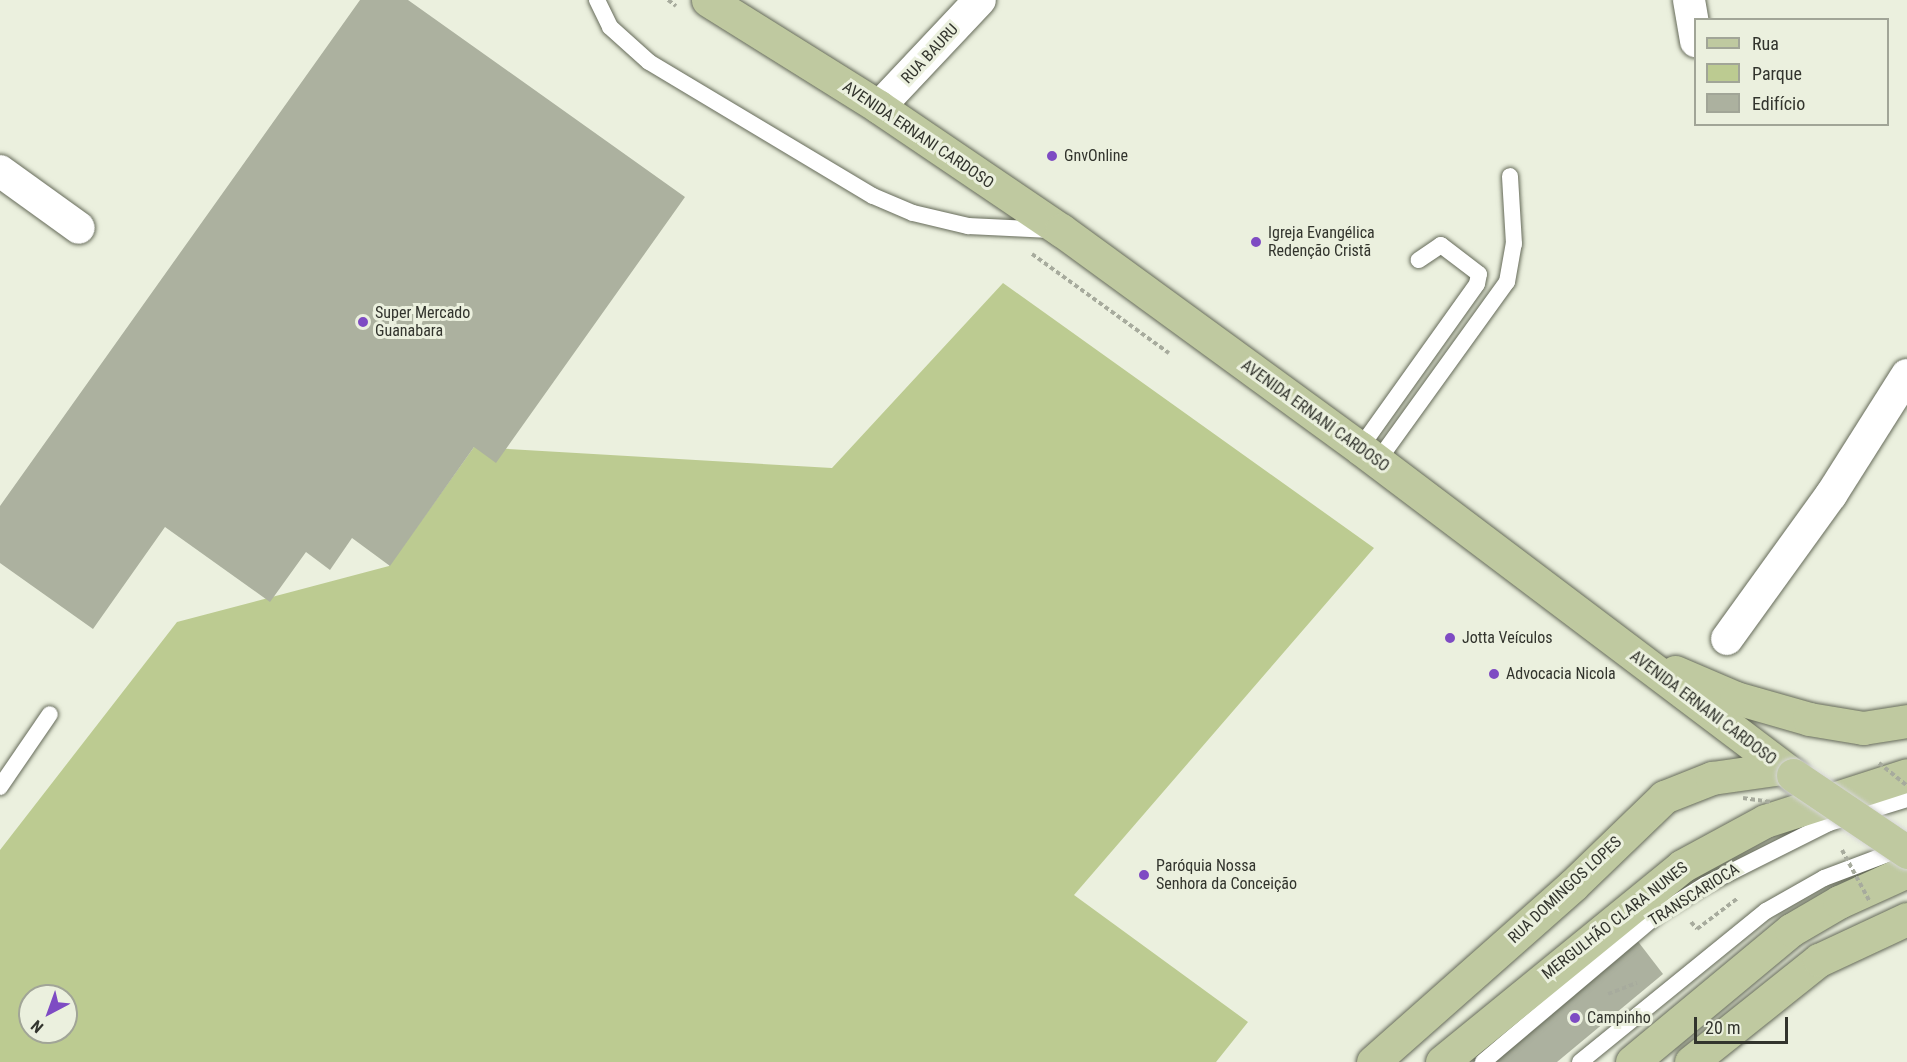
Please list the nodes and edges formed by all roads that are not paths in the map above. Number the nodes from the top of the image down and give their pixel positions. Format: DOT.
graph roads {
  1 [pos="597,0"];
  2 [pos="980,0"];
  3 [pos="1689,0"];
  4 [pos="693,3"];
  5 [pos="1694,34"];
  6 [pos="879,108"];
  7 [pos="0,171"];
  8 [pos="1510,176"];
  9 [pos="79,228"];
  10 [pos="1061,231"];
  11 [pos="1419,260"];
  12 [pos="1907,375"];
  13 [pos="1369,455"];
  14 [pos="1727,639"];
  15 [pos="1633,654"];
  16 [pos="50,714"];
  17 [pos="1907,721"];
  18 [pos="1893,769"];
  19 [pos="1786,783"];
  20 [pos="0,787"];
  21 [pos="1907,799"];
  22 [pos="1907,847"];
  23 [pos="1907,852"];
  24 [pos="1907,871"];
  25 [pos="1907,919"];
  26 [pos="1374,1062"];
  27 [pos="1442,1062"];
  28 [pos="1483,1062"];
  29 [pos="1580,1062"];
  30 [pos="1632,1062"];
  31 [pos="1691,1062"];
  1 -- 10 [label="lane"];
  2 -- 6 [label="street, RUA BAURU"];
  3 -- 5 [label="street"];
  4 -- 6 [label="main road, AVENIDA ERNANI CARDOSO"];
  6 -- 10 [label="main road, AVENIDA ERNANI CARDOSO"];
  7 -- 9 [label="street"];
  8 -- 13 [label="lane"];
  10 -- 13 [label="main road, AVENIDA ERNANI CARDOSO"];
  11 -- 13 [label="lane"];
  12 -- 14 [label="street"];
  13 -- 15 [label="main road, AVENIDA ERNANI CARDOSO"];
  15 -- 17 [label="main road"];
  15 -- 19 [label="main road, AVENIDA ERNANI CARDOSO"];
  16 -- 20 [label="lane"];
  18 -- 27 [label="main road, MERGULHÃO CLARA NUNES"];
  19 -- 23 [label="main road, AVENIDA ERNANI CARDOSO, bridge"];
  19 -- 26 [label="main road, RUA DOMINGOS LOPES"];
  21 -- 28 [label="lane, TRANSCARIOCA"];
  22 -- 29 [label="lane"];
  24 -- 30 [label="main road"];
  25 -- 31 [label="main road"];
}
